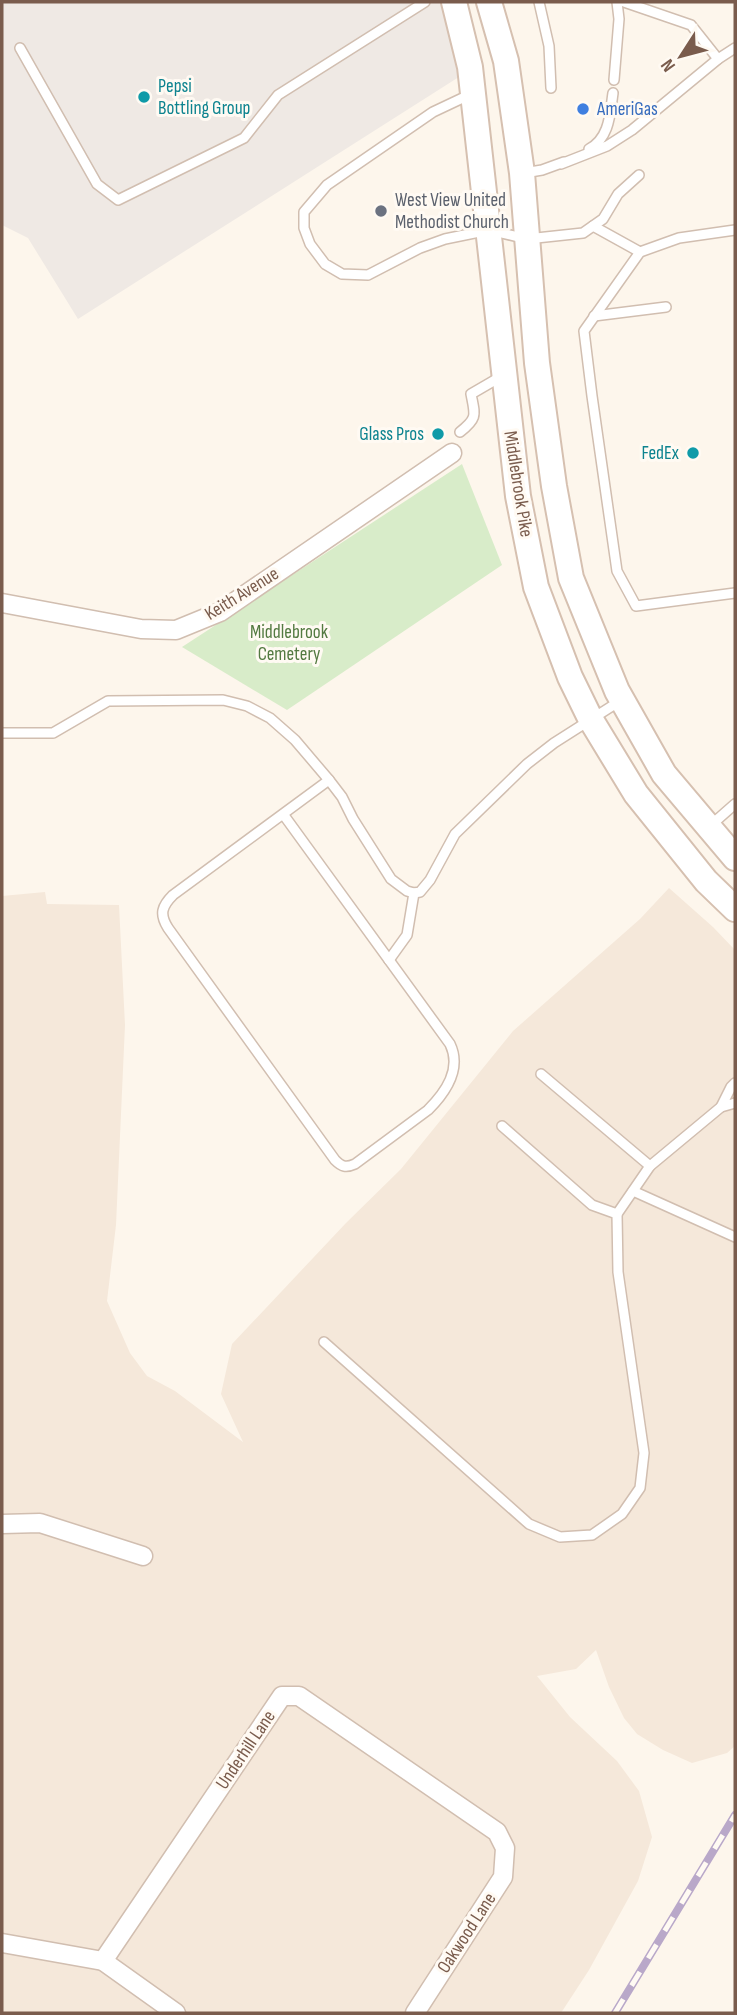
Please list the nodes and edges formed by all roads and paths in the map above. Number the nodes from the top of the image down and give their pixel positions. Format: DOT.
graph roads {
  1 [pos="425,2"];
  2 [pos="454,2"];
  3 [pos="489,2"];
  4 [pos="539,2"];
  5 [pos="617,2"];
  6 [pos="624,2"];
  7 [pos="20,48"];
  8 [pos="735,48"];
  9 [pos="718,60"];
  10 [pos="614,80"];
  11 [pos="551,88"];
  12 [pos="473,93"];
  13 [pos="613,93"];
  14 [pos="561,164"];
  15 [pos="522,173"];
  16 [pos="639,175"];
  17 [pos="593,226"];
  18 [pos="489,230"];
  19 [pos="735,230"];
  20 [pos="527,239"];
  21 [pos="640,252"];
  22 [pos="666,307"];
  23 [pos="594,316"];
  24 [pos="503,375"];
  25 [pos="460,432"];
  26 [pos="452,453"];
  27 [pos="735,593"];
  28 [pos="2,603"];
  29 [pos="622,700"];
  30 [pos="591,720"];
  31 [pos="2,733"];
  32 [pos="329,780"];
  33 [pos="735,804"];
  34 [pos="283,814"];
  35 [pos="709,827"];
  36 [pos="735,858"];
  37 [pos="414,893"];
  38 [pos="735,909"];
  39 [pos="389,960"];
  40 [pos="541,1074"];
  41 [pos="735,1083"];
  42 [pos="735,1103"];
  43 [pos="722,1107"];
  44 [pos="502,1126"];
  45 [pos="650,1166"];
  46 [pos="633,1191"];
  47 [pos="617,1214"];
  48 [pos="735,1237"];
  49 [pos="324,1342"];
  50 [pos="2,1524"];
  51 [pos="143,1556"];
  52 [pos="505,1848"];
  53 [pos="2,1943"];
  54 [pos="103,1961"];
  55 [pos="176,2013"];
  56 [pos="415,2013"];
  1 -- 7 [label="lane"];
  2 -- 12 [label="main road, Middlebrook Pike"];
  3 -- 15 [label="main road, Middlebrook Pike"];
  4 -- 11 [label="lane"];
  5 -- 10 [label="lane"];
  6 -- 9 [label="lane"];
  8 -- 9 [label="lane"];
  9 -- 14 [label="lane"];
  12 -- 18 [label="main road, Middlebrook Pike"];
  12 -- 18 [label="lane"];
  13 -- 14 [label="lane"];
  14 -- 15 [label="lane"];
  15 -- 20 [label="main road, Middlebrook Pike"];
  16 -- 17 [label="lane"];
  17 -- 20 [label="lane"];
  17 -- 21 [label="lane"];
  18 -- 20 [label="lane"];
  18 -- 24 [label="main road, Middlebrook Pike"];
  19 -- 21 [label="lane"];
  20 -- 29 [label="main road, Middlebrook Pike"];
  21 -- 23 [label="lane"];
  22 -- 23 [label="lane"];
  23 -- 27 [label="lane"];
  24 -- 25 [label="lane"];
  24 -- 30 [label="main road, Middlebrook Pike"];
  26 -- 28 [label="street, Keith Avenue"];
  29 -- 30 [label="lane"];
  29 -- 35 [label="main road, Middlebrook Pike"];
  30 -- 37 [label="lane"];
  30 -- 38 [label="main road, Middlebrook Pike"];
  31 -- 32 [label="lane"];
  32 -- 34 [label="lane"];
  32 -- 37 [label="lane"];
  33 -- 35 [label="lane"];
  34 -- 39 [label="lane"];
  34 -- 39 [label="lane"];
  35 -- 36 [label="main road, Middlebrook Pike"];
  37 -- 39 [label="lane"];
  40 -- 45 [label="lane"];
  41 -- 43 [label="lane"];
  42 -- 43 [label="lane"];
  43 -- 45 [label="lane"];
  44 -- 47 [label="lane"];
  45 -- 46 [label="lane"];
  46 -- 47 [label="lane"];
  46 -- 48 [label="lane"];
  47 -- 49 [label="lane"];
  50 -- 51 [label="street"];
  52 -- 54 [label="street, Underhill Lane"];
  52 -- 56 [label="street, Oakwood Lane"];
  53 -- 54 [label="street"];
  54 -- 55 [label="street"];
}
